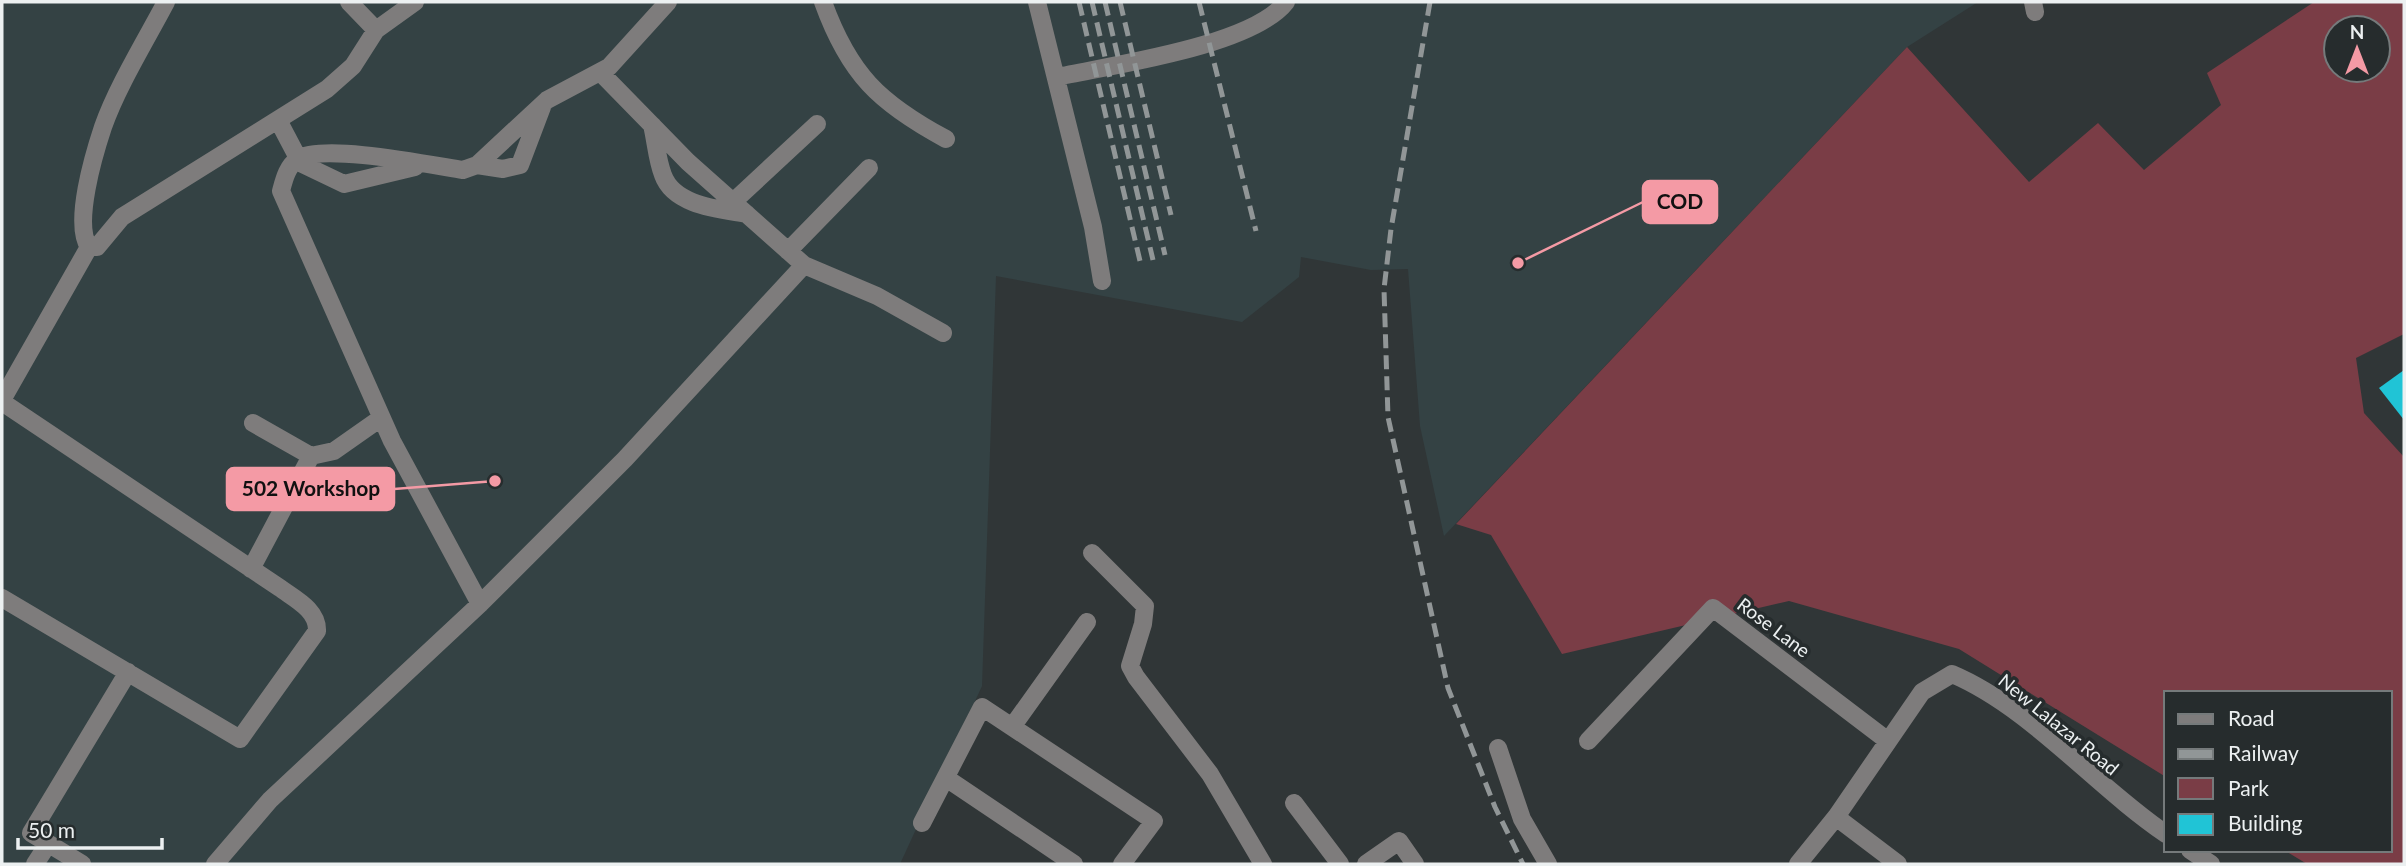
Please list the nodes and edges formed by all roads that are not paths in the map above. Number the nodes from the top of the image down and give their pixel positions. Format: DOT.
graph roads {
  1 [pos="166,2"];
  2 [pos="349,2"];
  3 [pos="415,2"];
  4 [pos="668,2"];
  5 [pos="823,2"];
  6 [pos="1037,2"];
  7 [pos="1286,2"];
  8 [pos="376,30"];
  9 [pos="600,72"];
  10 [pos="1057,77"];
  11 [pos="544,104"];
  12 [pos="278,120"];
  13 [pos="817,124"];
  14 [pos="652,125"];
  15 [pos="946,139"];
  16 [pos="297,160"];
  17 [pos="425,164"];
  18 [pos="477,165"];
  19 [pos="869,168"];
  20 [pos="740,208"];
  21 [pos="89,247"];
  22 [pos="788,251"];
  23 [pos="804,265"];
  24 [pos="1102,281"];
  25 [pos="943,333"];
  26 [pos="2,401"];
  27 [pos="381,418"];
  28 [pos="253,423"];
  29 [pos="311,456"];
  30 [pos="1092,553"];
  31 [pos="251,569"];
  32 [pos="2,598"];
  33 [pos="480,604"];
  34 [pos="1087,622"];
  35 [pos="128,673"];
  36 [pos="1012,727"];
  37 [pos="1588,741"];
  38 [pos="1888,741"];
  39 [pos="1498,748"];
  40 [pos="946,778"];
  41 [pos="1294,803"];
  42 [pos="1836,817"];
  43 [pos="922,823"];
  44 [pos="2164,833"];
  45 [pos="48,844"];
  46 [pos="2193,852"];
  47 [pos="35,864"];
  48 [pos="82,864"];
  49 [pos="215,864"];
  50 [pos="1074,864"];
  51 [pos="1122,864"];
  52 [pos="1263,864"];
  53 [pos="1340,864"];
  54 [pos="1366,864"];
  55 [pos="1415,864"];
  56 [pos="1548,864"];
  57 [pos="1798,864"];
  58 [pos="1898,864"];
  59 [pos="2211,864"];
  1 -- 21 [label="street"];
  2 -- 8 [label="street"];
  3 -- 8 [label="street"];
  4 -- 9 [label="street"];
  5 -- 15 [label="street"];
  6 -- 10 [label="street"];
  7 -- 10 [label="street"];
  8 -- 12 [label="street"];
  9 -- 11 [label="street"];
  9 -- 14 [label="street"];
  10 -- 24 [label="street"];
  11 -- 18 [label="street"];
  11 -- 18 [label="street"];
  12 -- 16 [label="street"];
  12 -- 21 [label="street"];
  13 -- 20 [label="street"];
  14 -- 20 [label="street"];
  14 -- 20 [label="street"];
  16 -- 17 [label="street"];
  16 -- 17 [label="street"];
  16 -- 27 [label="street"];
  17 -- 18 [label="street"];
  19 -- 22 [label="street"];
  20 -- 22 [label="street"];
  21 -- 26 [label="street"];
  22 -- 23 [label="street"];
  23 -- 25 [label="street"];
  23 -- 33 [label="street"];
  26 -- 31 [label="street"];
  27 -- 29 [label="street"];
  27 -- 33 [label="street"];
  28 -- 29 [label="street"];
  29 -- 31 [label="street"];
  30 -- 52 [label="street"];
  31 -- 35 [label="street"];
  32 -- 35 [label="street"];
  33 -- 49 [label="street"];
  34 -- 36 [label="street"];
  35 -- 45 [label="street"];
  36 -- 40 [label="street"];
  36 -- 51 [label="street"];
  37 -- 38 [label="street, Rose Lane"];
  38 -- 42 [label="street, New Lalazar Road"];
  38 -- 44 [label="street, New Lalazar Road"];
  39 -- 56 [label="street"];
  40 -- 43 [label="street"];
  40 -- 50 [label="street"];
  41 -- 53 [label="street"];
  42 -- 57 [label="street, New Lalazar Road"];
  42 -- 58 [label="street"];
  45 -- 47 [label="street"];
  45 -- 48 [label="street"];
  46 -- 59 [label="street"];
  54 -- 55 [label="street"];
}
